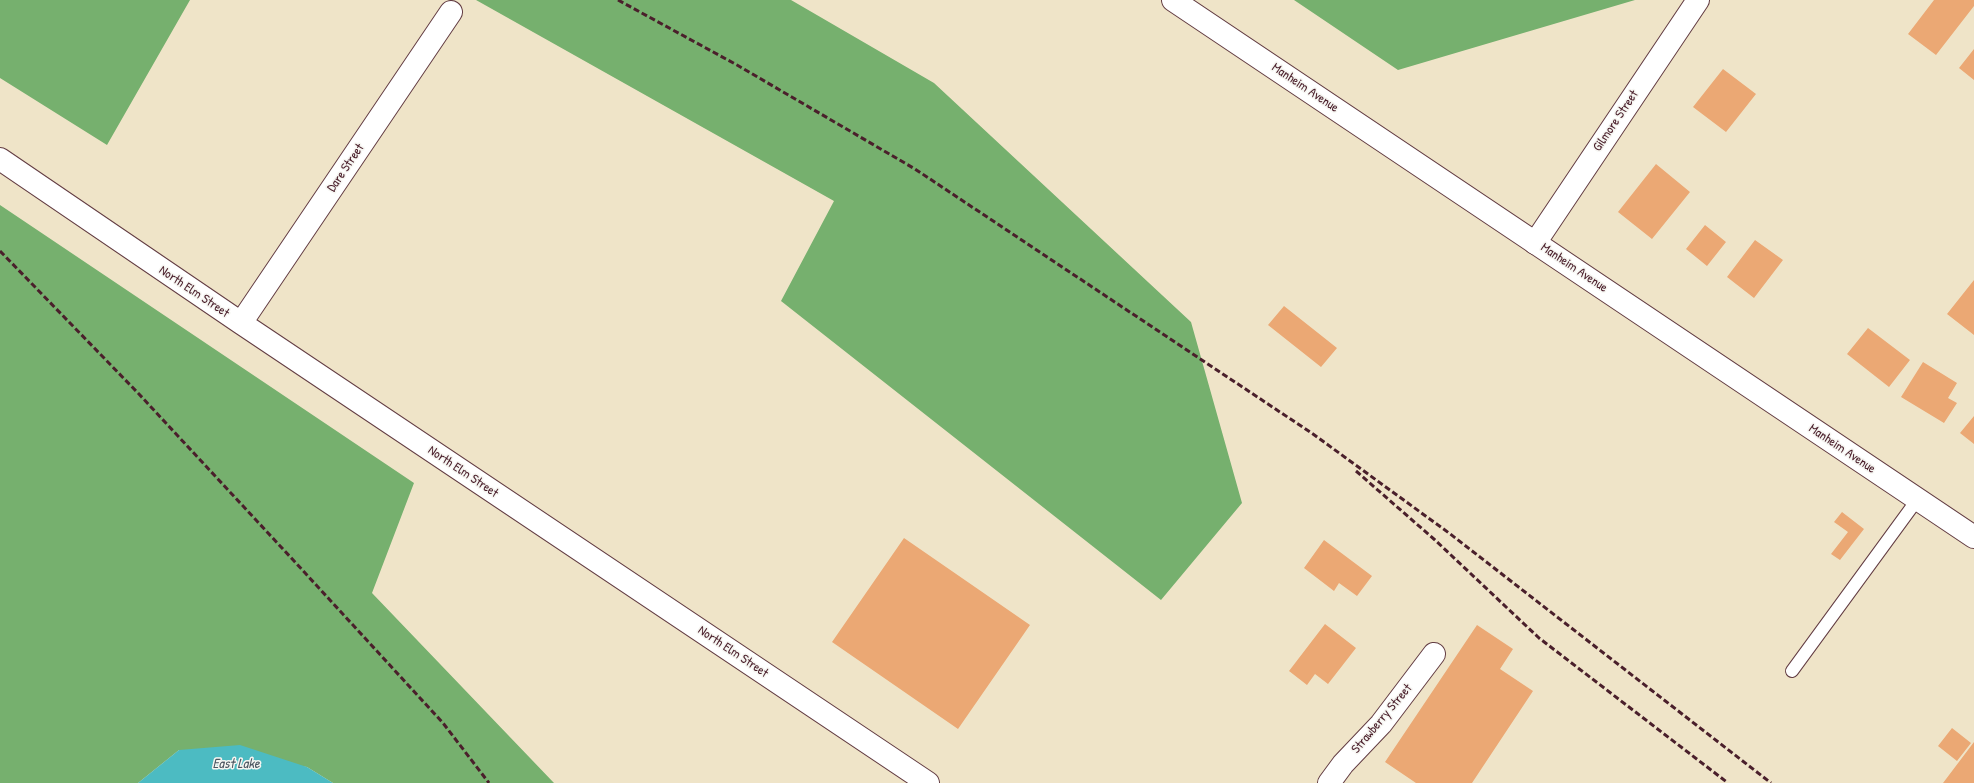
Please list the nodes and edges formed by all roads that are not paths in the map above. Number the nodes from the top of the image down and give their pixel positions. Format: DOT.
graph roads {
  1 [pos="1173,0"];
  2 [pos="1698,0"];
  3 [pos="451,12"];
  4 [pos="0,159"];
  5 [pos="1536,242"];
  6 [pos="241,323"];
  7 [pos="1917,500"];
  8 [pos="1974,537"];
  9 [pos="1434,654"];
  10 [pos="1792,671"];
  11 [pos="928,783"];
  12 [pos="1329,783"];
  1 -- 5 [label="street, Manheim Avenue"];
  2 -- 5 [label="street, Gilmore Street"];
  3 -- 6 [label="street, Dare Street"];
  4 -- 6 [label="street, North Elm Street"];
  5 -- 7 [label="street, Manheim Avenue"];
  6 -- 11 [label="street, North Elm Street"];
  7 -- 8 [label="street, Manheim Avenue"];
  7 -- 10 [label="lane"];
  9 -- 12 [label="street, Strawberry Street"];
}
